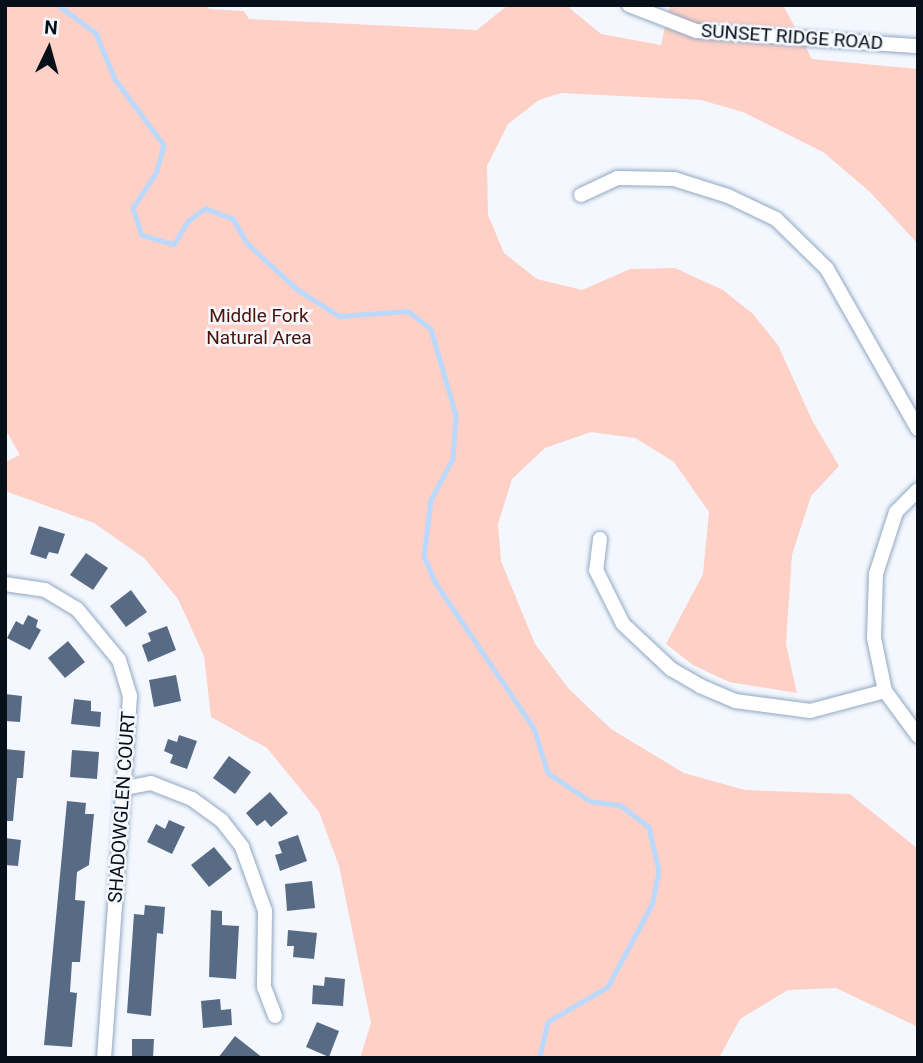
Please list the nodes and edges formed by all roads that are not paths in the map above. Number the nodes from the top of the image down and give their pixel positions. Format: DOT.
graph roads {
  1 [pos="629,5"];
  2 [pos="918,46"];
  3 [pos="581,195"];
  4 [pos="918,429"];
  5 [pos="918,490"];
  6 [pos="600,539"];
  7 [pos="5,584"];
  8 [pos="886,691"];
  9 [pos="918,736"];
  10 [pos="125,788"];
  11 [pos="275,1016"];
  12 [pos="104,1058"];
  1 -- 2 [label="street, SUNSET RIDGE ROAD"];
  3 -- 4 [label="street"];
  5 -- 8 [label="street"];
  6 -- 8 [label="street"];
  7 -- 10 [label="street, SHADOWGLEN COURT"];
  8 -- 9 [label="street"];
  10 -- 11 [label="street"];
  10 -- 12 [label="street, SHADOWGLEN COURT"];
}
